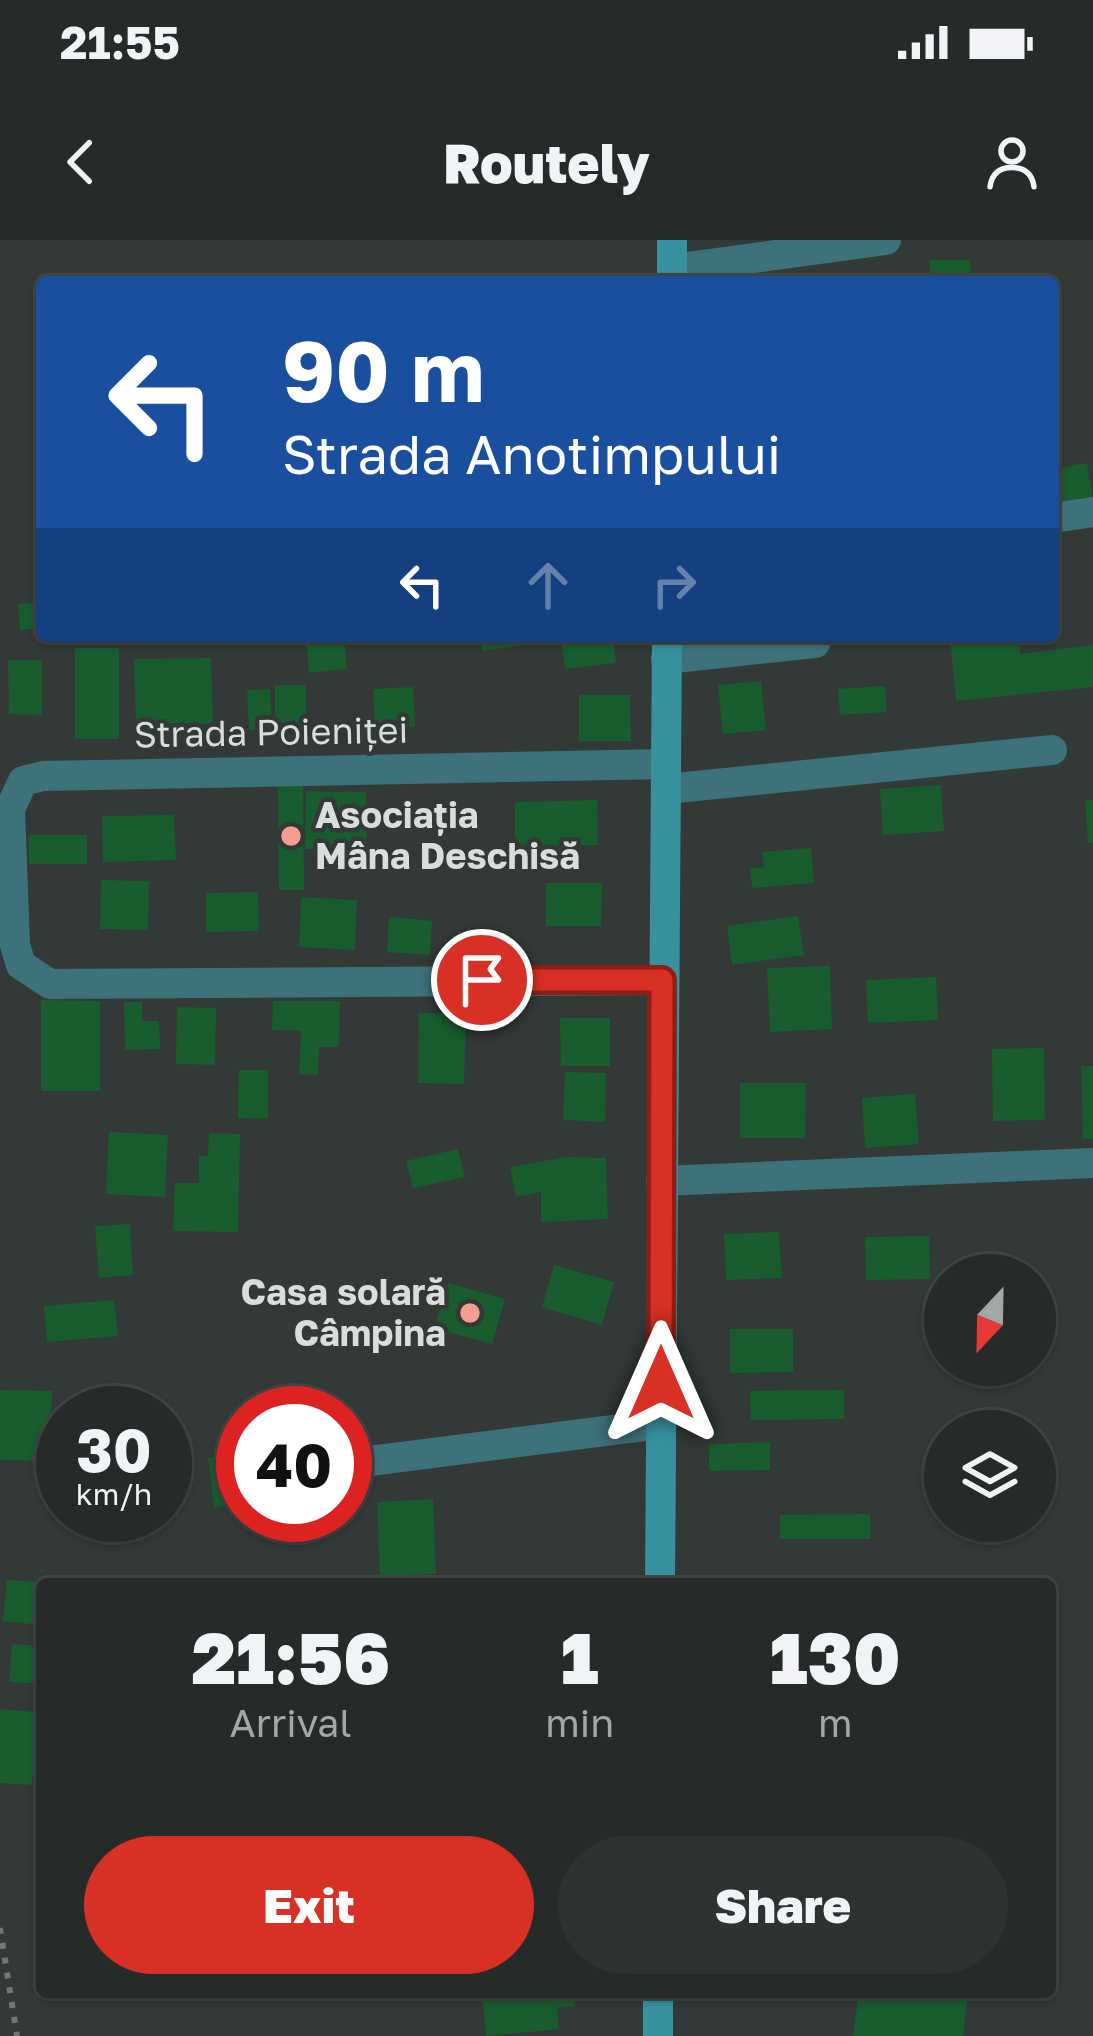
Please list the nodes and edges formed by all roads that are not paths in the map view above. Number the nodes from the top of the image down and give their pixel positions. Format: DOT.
graph roads {
  1 [pos="886,240"];
  2 [pos="672,264"];
  3 [pos="1093,512"];
  4 [pos="1059,517"];
  5 [pos="814,643"];
  6 [pos="666,648"];
  7 [pos="1052,750"];
  8 [pos="666,776"];
  9 [pos="662,980"];
  10 [pos="1093,1162"];
  11 [pos="662,1181"];
  12 [pos="661,1424"];
  13 [pos="372,1461"];
  14 [pos="660,1578"];
  15 [pos="658,1998"];
  16 [pos="658,2036"];
  1 -- 2 [label="street"];
  3 -- 4 [label="street"];
  5 -- 6 [label="street"];
  6 -- 8 [label="street"];
  7 -- 8 [label="street"];
  8 -- 9 [label="street"];
  8 -- 9 [label="street, Strada Poieniței"];
  9 -- 11 [label="street"];
  10 -- 11 [label="street"];
  11 -- 12 [label="street"];
  12 -- 13 [label="street"];
  12 -- 14 [label="street"];
  15 -- 16 [label="street"];
}
